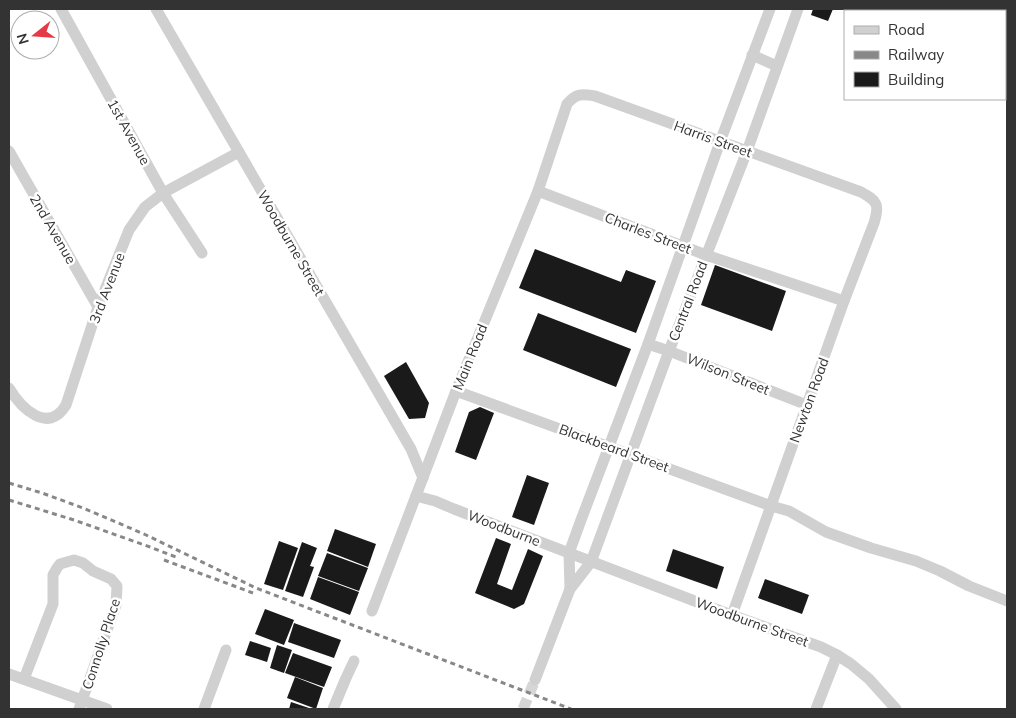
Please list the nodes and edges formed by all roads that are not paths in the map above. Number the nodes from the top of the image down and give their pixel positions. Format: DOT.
graph roads {
  1 [pos="61,9"];
  2 [pos="156,9"];
  3 [pos="770,9"];
  4 [pos="798,9"];
  5 [pos="752,55"];
  6 [pos="777,66"];
  7 [pos="567,104"];
  8 [pos="720,142"];
  9 [pos="747,151"];
  10 [pos="239,152"];
  11 [pos="11,160"];
  12 [pos="538,191"];
  13 [pos="860,192"];
  14 [pos="163,193"];
  15 [pos="684,246"];
  16 [pos="202,253"];
  17 [pos="706,255"];
  18 [pos="844,301"];
  19 [pos="98,307"];
  20 [pos="648,344"];
  21 [pos="669,351"];
  22 [pos="9,388"];
  23 [pos="456,391"];
  24 [pos="807,406"];
  25 [pos="609,446"];
  26 [pos="631,454"];
  27 [pos="424,478"];
  28 [pos="416,496"];
  29 [pos="771,506"];
  30 [pos="569,553"];
  31 [pos="591,562"];
  32 [pos="570,589"];
  33 [pos="1007,601"];
  34 [pos="372,611"];
  35 [pos="732,615"];
  36 [pos="226,650"];
  37 [pos="837,655"];
  38 [pos="354,661"];
  39 [pos="9,674"];
  40 [pos="24,679"];
  41 [pos="535,680"];
  42 [pos="81,705"];
  43 [pos="107,709"];
  44 [pos="204,709"];
  45 [pos="333,709"];
  46 [pos="816,709"];
  47 [pos="896,709"];
  1 -- 14 [label="street, 1st Avenue"];
  2 -- 10 [label="street, Woodburne Street"];
  3 -- 5 [label="street, Central Road"];
  4 -- 6 [label="street, Central Road"];
  5 -- 6 [label="street"];
  5 -- 8 [label="street, Central Road"];
  6 -- 9 [label="street, Central Road"];
  7 -- 8 [label="street, Harris Street"];
  7 -- 12 [label="street, Main Road"];
  8 -- 9 [label="street, Harris Street"];
  8 -- 15 [label="street, Central Road"];
  9 -- 13 [label="street, Harris Street"];
  9 -- 17 [label="street, Central Road"];
  10 -- 14 [label="street, 3rd Avenue"];
  10 -- 27 [label="street, Woodburne Street"];
  11 -- 19 [label="street, 2nd Avenue"];
  12 -- 15 [label="street, Charles Street"];
  12 -- 23 [label="street, Main Road"];
  13 -- 18 [label="street, Newton Road"];
  14 -- 16 [label="street, 1st Avenue"];
  14 -- 19 [label="street, 3rd Avenue"];
  15 -- 17 [label="street, Charles Street"];
  15 -- 20 [label="street, Central Road"];
  17 -- 18 [label="street, Charles Street"];
  17 -- 21 [label="street, Central Road"];
  18 -- 24 [label="street, Newton Road"];
  19 -- 22 [label="street, 3rd Avenue"];
  20 -- 21 [label="street, Wilson Street"];
  20 -- 25 [label="street, Central Road"];
  21 -- 24 [label="street, Wilson Street"];
  21 -- 26 [label="street, Central Road"];
  23 -- 25 [label="street, Blackbeard Street"];
  23 -- 27 [label="street, Main Road"];
  24 -- 29 [label="street, Newton Road"];
  25 -- 26 [label="street, Blackbeard Street"];
  25 -- 30 [label="street, Central Road"];
  26 -- 29 [label="street, Blackbeard Street"];
  26 -- 31 [label="street, Central Road"];
  27 -- 28 [label="street, Main Road"];
  28 -- 30 [label="street, Woodburne"];
  28 -- 34 [label="street, Main Road"];
  29 -- 33 [label="street, Blackbeard Street"];
  29 -- 35 [label="street, Newton Road"];
  30 -- 31 [label="street, Woodburne"];
  30 -- 32 [label="street, Central Road"];
  31 -- 32 [label="street, Central Road"];
  31 -- 35 [label="street, Woodburne Street"];
  32 -- 41 [label="street, Central Road"];
  35 -- 37 [label="street, Woodburne Street"];
  36 -- 44 [label="street"];
  37 -- 46 [label="street"];
  37 -- 47 [label="street, Woodburne Street"];
  38 -- 45 [label="street"];
  39 -- 40 [label="street"];
  40 -- 42 [label="street"];
  40 -- 42 [label="street, Connolly Place"];
  42 -- 43 [label="street"];
}
